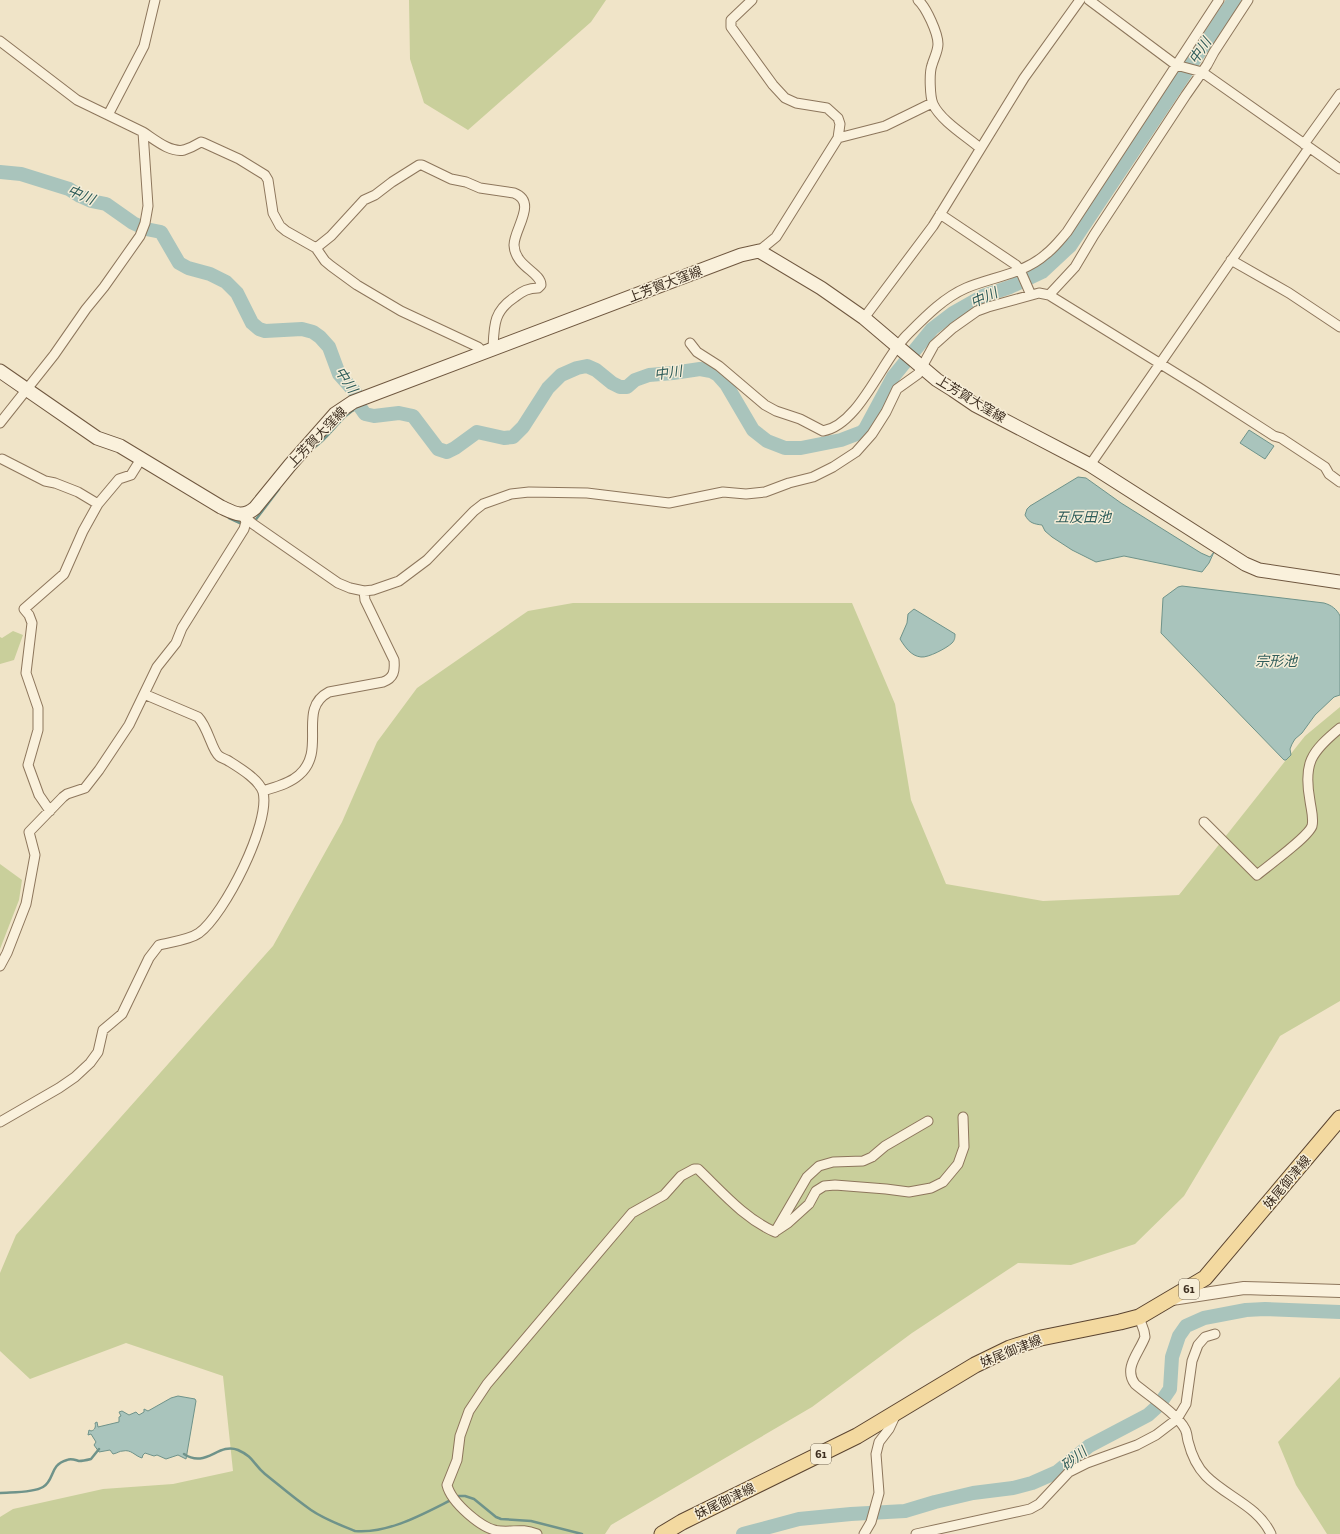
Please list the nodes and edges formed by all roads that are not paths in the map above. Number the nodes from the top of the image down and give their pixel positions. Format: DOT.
graph roads {
  1 [pos="155,0"];
  2 [pos="752,0"];
  3 [pos="918,0"];
  4 [pos="1080,0"];
  5 [pos="1089,0"];
  6 [pos="1219,0"];
  7 [pos="1248,0"];
  8 [pos="0,41"];
  9 [pos="1176,65"];
  10 [pos="1202,72"];
  11 [pos="1340,94"];
  12 [pos="932,102"];
  13 [pos="108,115"];
  14 [pos="143,132"];
  15 [pos="838,138"];
  16 [pos="1307,146"];
  17 [pos="980,148"];
  18 [pos="1340,169"];
  19 [pos="940,214"];
  20 [pos="316,248"];
  21 [pos="759,251"];
  22 [pos="1231,260"];
  23 [pos="1020,271"];
  24 [pos="1030,292"];
  25 [pos="1049,296"];
  26 [pos="864,318"];
  27 [pos="1340,327"];
  28 [pos="690,343"];
  29 [pos="900,347"];
  30 [pos="488,350"];
  31 [pos="1160,363"];
  32 [pos="920,365"];
  33 [pos="0,371"];
  34 [pos="27,389"];
  35 [pos="0,423"];
  36 [pos="1,459"];
  37 [pos="141,459"];
  38 [pos="1090,465"];
  39 [pos="1340,482"];
  40 [pos="98,504"];
  41 [pos="249,520"];
  42 [pos="1340,582"];
  43 [pos="364,591"];
  44 [pos="146,695"];
  45 [pos="1340,728"];
  46 [pos="263,791"];
  47 [pos="49,809"];
  48 [pos="1204,822"];
  49 [pos="0,966"];
  50 [pos="963,1117"];
  51 [pos="1340,1118"];
  52 [pos="928,1121"];
  53 [pos="0,1122"];
  54 [pos="775,1232"];
  55 [pos="1340,1291"];
  56 [pos="1171,1299"];
  57 [pos="1138,1317"];
  58 [pos="1215,1334"];
  59 [pos="896,1412"];
  60 [pos="1175,1417"];
  61 [pos="537,1534"];
  62 [pos="662,1534"];
  63 [pos="864,1534"];
  64 [pos="916,1534"];
  65 [pos="1271,1534"];
  1 -- 13 [label="street"];
  2 -- 15 [label="street"];
  3 -- 12 [label="street"];
  4 -- 17 [label="street"];
  5 -- 9 [label="street"];
  6 -- 9 [label="street"];
  7 -- 10 [label="street"];
  8 -- 13 [label="street"];
  9 -- 10 [label="street"];
  9 -- 23 [label="street"];
  10 -- 16 [label="street"];
  10 -- 25 [label="street"];
  11 -- 16 [label="street"];
  12 -- 15 [label="street"];
  12 -- 17 [label="street"];
  13 -- 14 [label="street"];
  14 -- 20 [label="street"];
  14 -- 34 [label="street"];
  15 -- 21 [label="street"];
  16 -- 18 [label="street"];
  16 -- 22 [label="street"];
  17 -- 19 [label="street"];
  19 -- 23 [label="street"];
  19 -- 26 [label="street"];
  20 -- 30 [label="street"];
  20 -- 30 [label="street"];
  21 -- 26 [label="main road, 上芳賀大窪線"];
  21 -- 30 [label="main road, 上芳賀大窪線"];
  22 -- 27 [label="street"];
  22 -- 31 [label="street"];
  23 -- 24 [label="street"];
  23 -- 29 [label="street"];
  24 -- 25 [label="street"];
  24 -- 32 [label="street"];
  25 -- 31 [label="street"];
  26 -- 29 [label="main road, 上芳賀大窪線"];
  28 -- 29 [label="street"];
  29 -- 32 [label="main road, 上芳賀大窪線"];
  30 -- 41 [label="main road, 上芳賀大窪線"];
  31 -- 38 [label="street"];
  31 -- 39 [label="street"];
  32 -- 38 [label="main road, 上芳賀大窪線"];
  32 -- 43 [label="street"];
  33 -- 34 [label="main road"];
  34 -- 35 [label="street"];
  34 -- 37 [label="main road"];
  36 -- 40 [label="street"];
  37 -- 40 [label="street"];
  37 -- 41 [label="main road"];
  38 -- 42 [label="main road, 上芳賀大窪線"];
  40 -- 47 [label="street"];
  41 -- 43 [label="street"];
  41 -- 44 [label="street"];
  43 -- 46 [label="street"];
  44 -- 46 [label="street"];
  44 -- 47 [label="street"];
  45 -- 48 [label="street"];
  46 -- 53 [label="street"];
  47 -- 49 [label="street"];
  50 -- 54 [label="street"];
  51 -- 56 [label="main road, 妹尾御津線 / 61"];
  52 -- 54 [label="street"];
  54 -- 61 [label="street"];
  55 -- 56 [label="street"];
  56 -- 57 [label="main road, 妹尾御津線 / 61"];
  57 -- 59 [label="main road, 妹尾御津線 / 61"];
  57 -- 60 [label="street"];
  58 -- 60 [label="street"];
  59 -- 62 [label="main road, 妹尾御津線 / 61"];
  59 -- 63 [label="street"];
  60 -- 64 [label="street"];
  60 -- 65 [label="street"];
}
